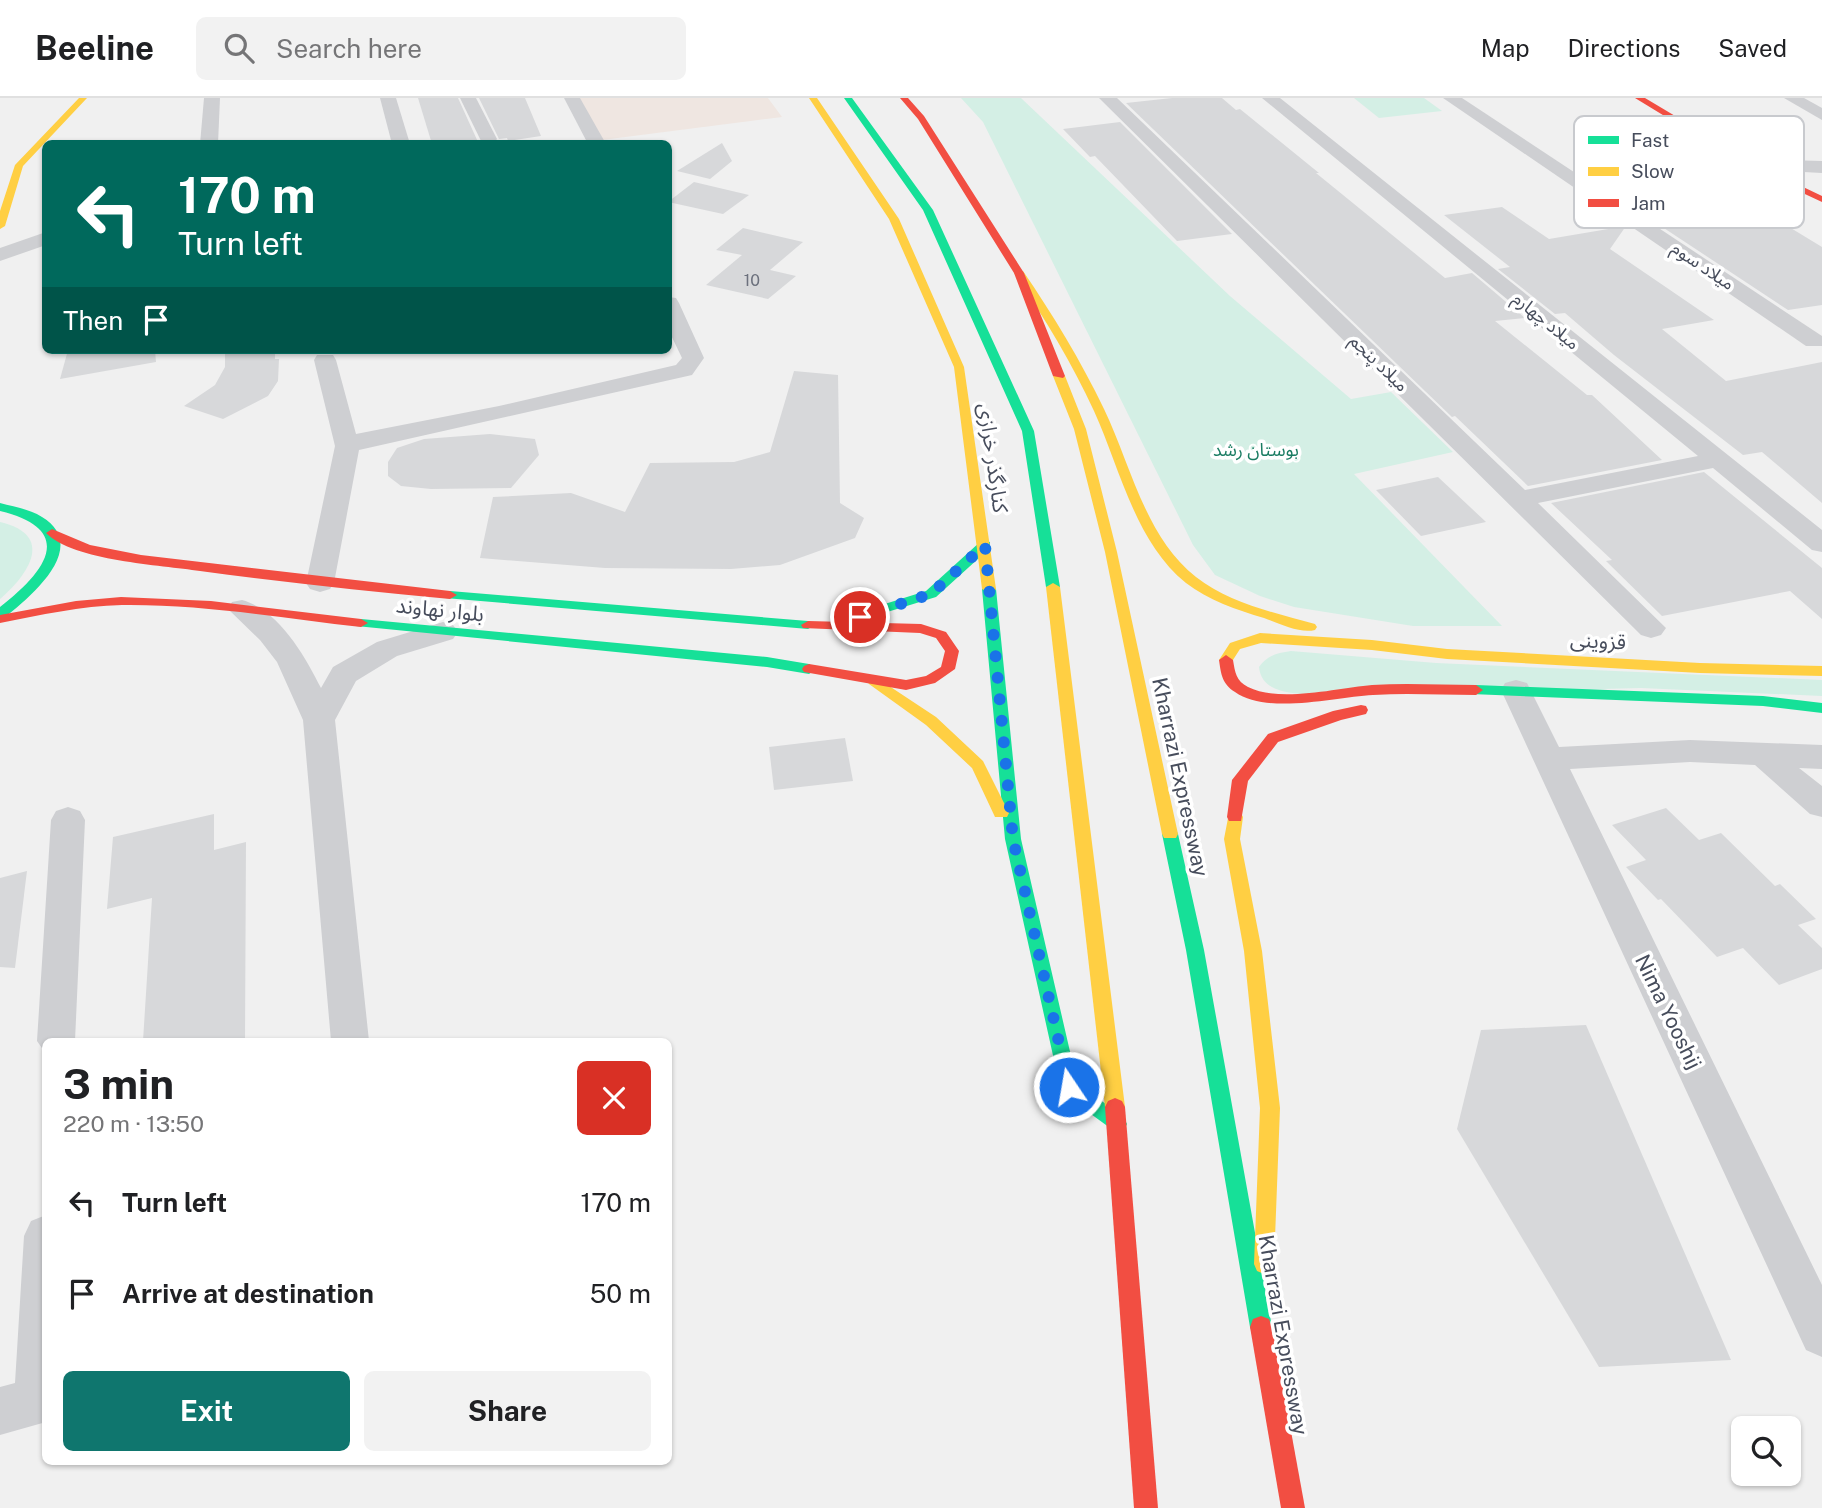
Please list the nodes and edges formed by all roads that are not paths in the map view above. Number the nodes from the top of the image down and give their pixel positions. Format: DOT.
graph roads {
  1 [pos="83,98"];
  2 [pos="212,98"];
  3 [pos="388,98"];
  4 [pos="467,98"];
  5 [pos="572,98"];
  6 [pos="813,98"];
  7 [pos="848,98"];
  8 [pos="904,98"];
  9 [pos="922,98"];
  10 [pos="1107,98"];
  11 [pos="1270,98"];
  12 [pos="1451,98"];
  13 [pos="1639,98"];
  14 [pos="1792,98"];
  15 [pos="1822,115"];
  16 [pos="1670,116"];
  17 [pos="921,118"];
  18 [pos="488,139"];
  19 [pos="43,140"];
  20 [pos="209,140"];
  21 [pos="400,140"];
  22 [pos="595,140"];
  23 [pos="42,141"];
  24 [pos="1804,166"];
  25 [pos="1822,167"];
  26 [pos="1574,180"];
  27 [pos="1804,191"];
  28 [pos="1822,199"];
  29 [pos="1,223"];
  30 [pos="1645,228"];
  31 [pos="42,234"];
  32 [pos="42,237"];
  33 [pos="0,255"];
  34 [pos="1019,273"];
  35 [pos="672,312"];
  36 [pos="1814,341"];
  37 [pos="325,360"];
  38 [pos="347,446"];
  39 [pos="1717,460"];
  40 [pos="1520,499"];
  41 [pos="0,507"];
  42 [pos="51,533"];
  43 [pos="1822,544"];
  44 [pos="985,545"];
  45 [pos="320,583"];
  46 [pos="242,609"];
  47 [pos="0,617"];
  48 [pos="769,623"];
  49 [pos="1651,628"];
  50 [pos="443,632"];
  51 [pos="1372,645"];
  52 [pos="1822,671"];
  53 [pos="874,681"];
  54 [pos="1516,690"];
  55 [pos="1454,692"];
  56 [pos="1822,708"];
  57 [pos="319,720"];
  58 [pos="1760,753"];
  59 [pos="1822,757"];
  60 [pos="1548,759"];
  61 [pos="1822,805"];
  62 [pos="68,820"];
  63 [pos="1013,839"];
  64 [pos="56,1038"];
  65 [pos="350,1038"];
  66 [pos="1117,1124"];
  67 [pos="42,1271"];
  68 [pos="1822,1334"];
  69 [pos="1261,1336"];
  70 [pos="27,1403"];
  71 [pos="1146,1508"];
  72 [pos="1293,1508"];
  1 -- 19 [label="main road"];
  2 -- 20 [label="street"];
  3 -- 21 [label="street"];
  4 -- 18 [label="street"];
  5 -- 22 [label="street"];
  6 -- 44 [label="main road, کنارگذر خرازی"];
  7 -- 66 [label="main road"];
  8 -- 17 [label="main road, Kharrazi Expressway"];
  9 -- 17 [label="main road"];
  10 -- 40 [label="street, میلاد پنجم"];
  11 -- 39 [label="street, میلاد چهارم"];
  12 -- 26 [label="street, میلاد سوم"];
  13 -- 16 [label="main road"];
  14 -- 15 [label="street"];
  17 -- 34 [label="main road, Kharrazi Expressway"];
  23 -- 29 [label="main road"];
  24 -- 25 [label="street"];
  27 -- 28 [label="main road"];
  29 -- 31 [label="street"];
  30 -- 36 [label="street, میلاد سوم"];
  32 -- 33 [label="street"];
  34 -- 51 [label="main road"];
  34 -- 69 [label="main road, Kharrazi Expressway"];
  35 -- 38 [label="street"];
  37 -- 38 [label="street"];
  38 -- 45 [label="street"];
  39 -- 40 [label="street"];
  39 -- 43 [label="street, میلاد چهارم"];
  40 -- 49 [label="street, میلاد پنجم"];
  41 -- 42 [label="main road, بلوار نهاوند"];
  42 -- 45 [label="main road, بلوار نهاوند"];
  42 -- 47 [label="main road"];
  44 -- 48 [label="main road"];
  44 -- 63 [label="main road, کنارگذر خرازی"];
  45 -- 48 [label="main road, بلوار نهاوند"];
  46 -- 47 [label="main road, بلوار نهاوند"];
  46 -- 50 [label="main road, بلوار نهاوند"];
  46 -- 57 [label="street"];
  48 -- 53 [label="main road"];
  50 -- 53 [label="main road, بلوار نهاوند"];
  50 -- 57 [label="street"];
  51 -- 52 [label="main road, قزوینی"];
  51 -- 55 [label="main road"];
  53 -- 63 [label="main road"];
  54 -- 55 [label="main road"];
  54 -- 56 [label="main road"];
  54 -- 60 [label="street, Nima Yooshij"];
  55 -- 69 [label="main road"];
  57 -- 65 [label="street"];
  58 -- 59 [label="street"];
  58 -- 60 [label="street"];
  58 -- 61 [label="street"];
  60 -- 68 [label="street, Nima Yooshij"];
  62 -- 64 [label="street"];
  63 -- 66 [label="main road, کنارگذر خرازی"];
  66 -- 71 [label="main road"];
  67 -- 70 [label="street"];
  69 -- 72 [label="main road, Kharrazi Expressway"];
}
